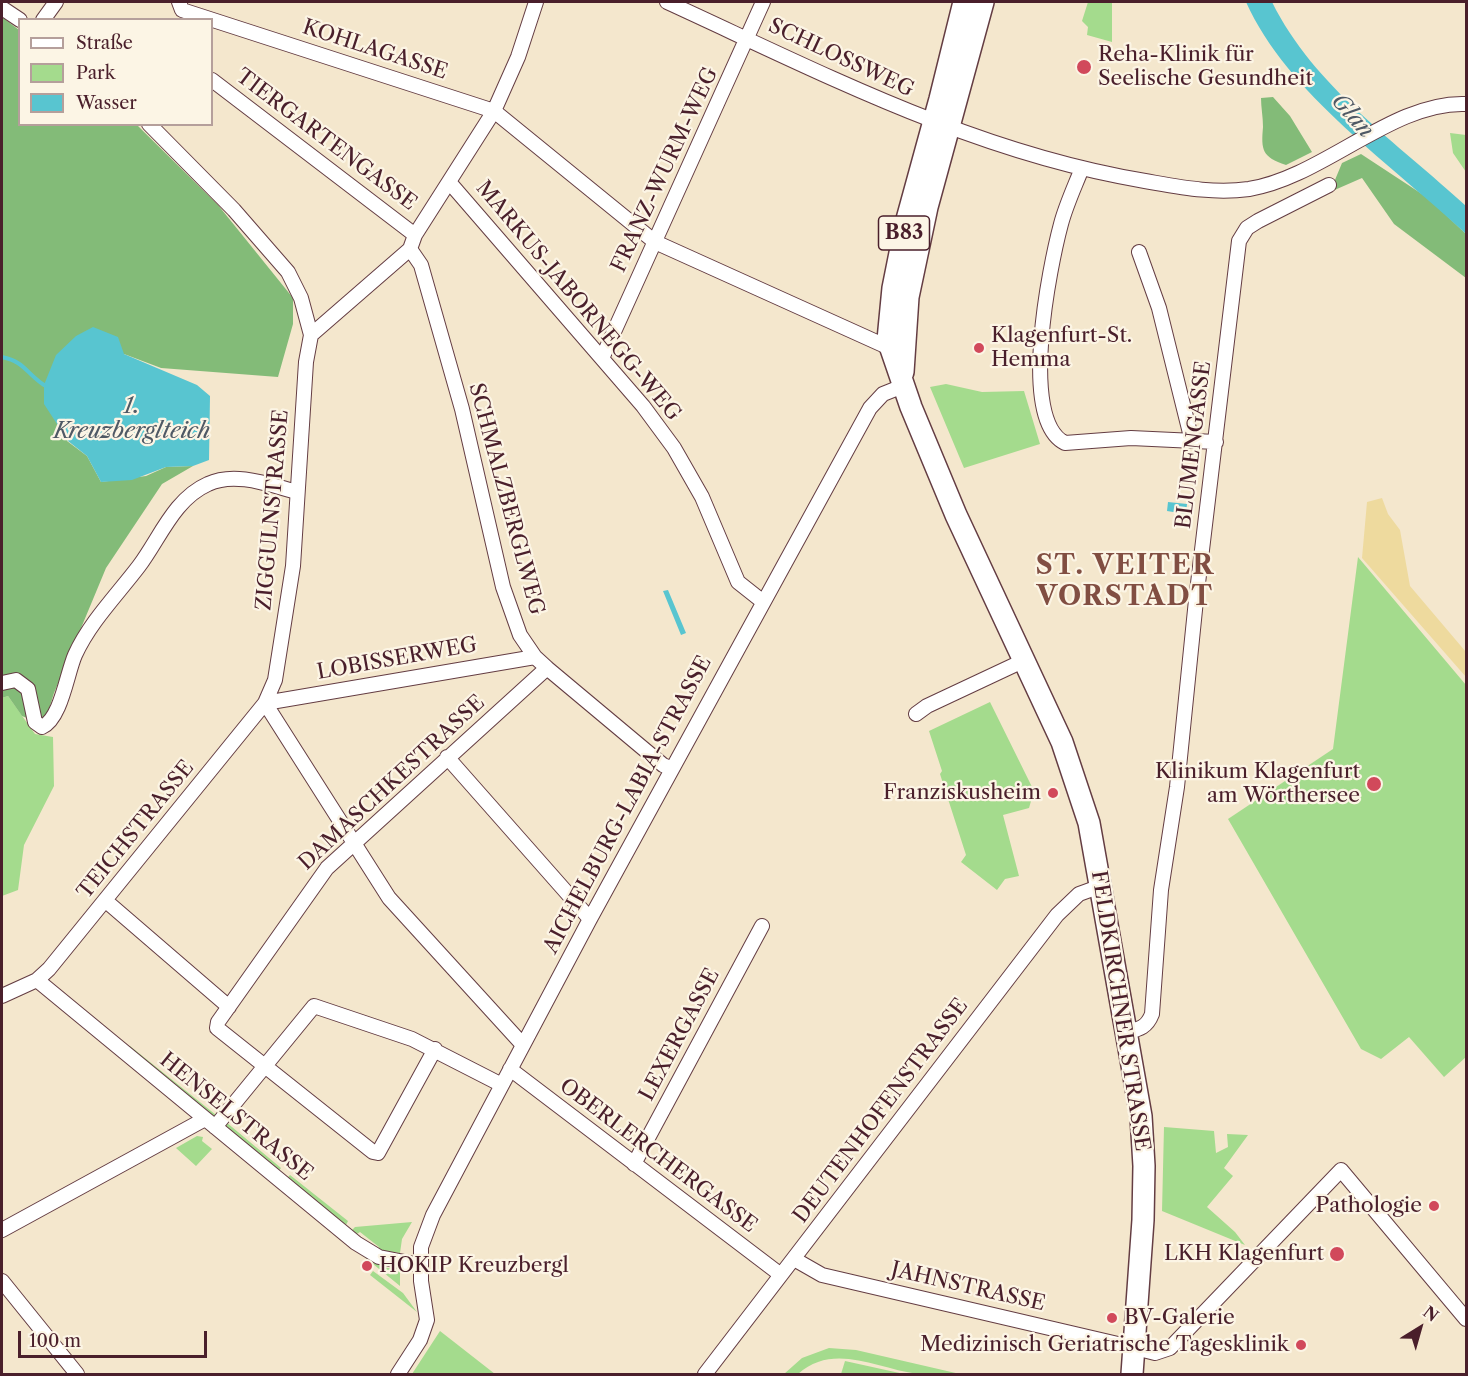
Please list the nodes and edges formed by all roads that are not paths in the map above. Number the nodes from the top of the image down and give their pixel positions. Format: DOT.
graph roads {
  1 [pos="56,2"];
  2 [pos="536,2"];
  3 [pos="667,2"];
  4 [pos="763,2"];
  5 [pos="964,2"];
  6 [pos="983,2"];
  7 [pos="2,8"];
  8 [pos="183,8"];
  9 [pos="44,18"];
  10 [pos="18,19"];
  11 [pos="748,39"];
  12 [pos="213,81"];
  13 [pos="1467,104"];
  14 [pos="495,111"];
  15 [pos="941,124"];
  16 [pos="151,126"];
  17 [pos="1082,168"];
  18 [pos="450,183"];
  19 [pos="1329,185"];
  20 [pos="416,235"];
  21 [pos="655,242"];
  22 [pos="410,249"];
  23 [pos="1139,252"];
  24 [pos="311,335"];
  25 [pos="896,351"];
  26 [pos="603,356"];
  27 [pos="903,386"];
  28 [pos="1192,441"];
  29 [pos="1216,442"];
  30 [pos="297,492"];
  31 [pos="762,601"];
  32 [pos="535,657"];
  33 [pos="1024,660"];
  34 [pos="547,668"];
  35 [pos="2,683"];
  36 [pos="266,703"];
  37 [pos="916,714"];
  38 [pos="447,757"];
  39 [pos="672,769"];
  40 [pos="353,843"];
  41 [pos="1101,886"];
  42 [pos="106,901"];
  43 [pos="590,919"];
  44 [pos="762,926"];
  45 [pos="37,980"];
  46 [pos="2,996"];
  47 [pos="229,1007"];
  48 [pos="1127,1032"];
  49 [pos="523,1045"];
  50 [pos="435,1050"];
  51 [pos="263,1067"];
  52 [pos="510,1069"];
  53 [pos="502,1085"];
  54 [pos="210,1123"];
  55 [pos="634,1164"];
  56 [pos="2,1230"];
  57 [pos="794,1259"];
  58 [pos="420,1265"];
  59 [pos="781,1275"];
  60 [pos="2,1281"];
  61 [pos="1467,1319"];
  62 [pos="1135,1348"];
  63 [pos="77,1374"];
  64 [pos="398,1374"];
  65 [pos="705,1374"];
  66 [pos="1132,1374"];
  1 -- 9 [label="street"];
  2 -- 14 [label="street"];
  3 -- 11 [label="street, SCHLOSSWEG"];
  4 -- 11 [label="street, FRANZ-WURM-WEG"];
  5 -- 15 [label="main road, FELDKIRCHNER STRASSE / B83"];
  6 -- 15 [label="main road, FELDKIRCHNER STRASSE / B83"];
  7 -- 10 [label="street"];
  8 -- 14 [label="street, KOHLAGASSE"];
  11 -- 15 [label="street, SCHLOSSWEG"];
  11 -- 21 [label="street, FRANZ-WURM-WEG"];
  12 -- 20 [label="street, TIERGARTENGASSE"];
  13 -- 17 [label="street, SCHLOSSWEG"];
  14 -- 18 [label="street"];
  14 -- 21 [label="street"];
  15 -- 17 [label="street, SCHLOSSWEG"];
  15 -- 25 [label="main road, FELDKIRCHNER STRASSE / B83"];
  16 -- 24 [label="street"];
  17 -- 28 [label="street"];
  18 -- 20 [label="street"];
  18 -- 26 [label="street, MARKUS-JABORNEGG-WEG"];
  19 -- 29 [label="street, BLUMENGASSE"];
  20 -- 22 [label="street"];
  21 -- 25 [label="street"];
  21 -- 26 [label="street, FRANZ-WURM-WEG"];
  22 -- 24 [label="street"];
  22 -- 32 [label="street, SCHMALZBERGLWEG"];
  23 -- 28 [label="street"];
  24 -- 30 [label="street, ZIGGULNSTRASSE"];
  25 -- 27 [label="main road, FELDKIRCHNER STRASSE / B83"];
  26 -- 31 [label="street, MARKUS-JABORNEGG-WEG"];
  27 -- 31 [label="street, AICHELBURG-LABIA-STRASSE"];
  27 -- 33 [label="main road, FELDKIRCHNER STRASSE"];
  28 -- 29 [label="street"];
  29 -- 48 [label="street, BLUMENGASSE"];
  30 -- 35 [label="street"];
  30 -- 36 [label="street, ZIGGULNSTRASSE"];
  31 -- 39 [label="street, AICHELBURG-LABIA-STRASSE"];
  32 -- 34 [label="street, SCHMALZBERGLWEG"];
  32 -- 36 [label="street, LOBISSERWEG"];
  33 -- 37 [label="street"];
  33 -- 41 [label="main road, FELDKIRCHNER STRASSE"];
  34 -- 38 [label="street, DAMASCHKESTRASSE"];
  34 -- 39 [label="street, SCHMALZBERGLWEG"];
  36 -- 40 [label="street"];
  36 -- 42 [label="street, TEICHSTRASSE"];
  38 -- 40 [label="street, DAMASCHKESTRASSE"];
  38 -- 43 [label="street"];
  39 -- 43 [label="street, AICHELBURG-LABIA-STRASSE"];
  40 -- 47 [label="street, DAMASCHKESTRASSE"];
  40 -- 49 [label="street"];
  41 -- 48 [label="main road, FELDKIRCHNER STRASSE"];
  41 -- 57 [label="street, DEUTENHOFENSTRASSE"];
  42 -- 45 [label="street, TEICHSTRASSE"];
  42 -- 47 [label="street"];
  43 -- 49 [label="street, AICHELBURG-LABIA-STRASSE"];
  44 -- 55 [label="street, LEXERGASSE"];
  45 -- 46 [label="street"];
  45 -- 54 [label="street, HENSELSTRASSE"];
  47 -- 51 [label="street, DAMASCHKESTRASSE"];
  48 -- 62 [label="main road, FELDKIRCHNER STRASSE"];
  49 -- 52 [label="street, AICHELBURG-LABIA-STRASSE"];
  50 -- 51 [label="street"];
  50 -- 51 [label="street"];
  50 -- 53 [label="street"];
  51 -- 54 [label="street"];
  52 -- 53 [label="street, AICHELBURG-LABIA-STRASSE"];
  52 -- 55 [label="street, OBERLERCHERGASSE"];
  53 -- 58 [label="street, AICHELBURG-LABIA-STRASSE"];
  54 -- 56 [label="street"];
  54 -- 58 [label="street, HENSELSTRASSE"];
  55 -- 59 [label="street, OBERLERCHERGASSE"];
  57 -- 59 [label="street, DEUTENHOFENSTRASSE"];
  57 -- 62 [label="street, JAHNSTRASSE"];
  58 -- 64 [label="street, AICHELBURG-LABIA-STRASSE"];
  59 -- 65 [label="street, DEUTENHOFENSTRASSE"];
  60 -- 63 [label="street"];
  61 -- 62 [label="street, JAHNSTRASSE"];
  62 -- 66 [label="main road, FELDKIRCHNER STRASSE"];
}
